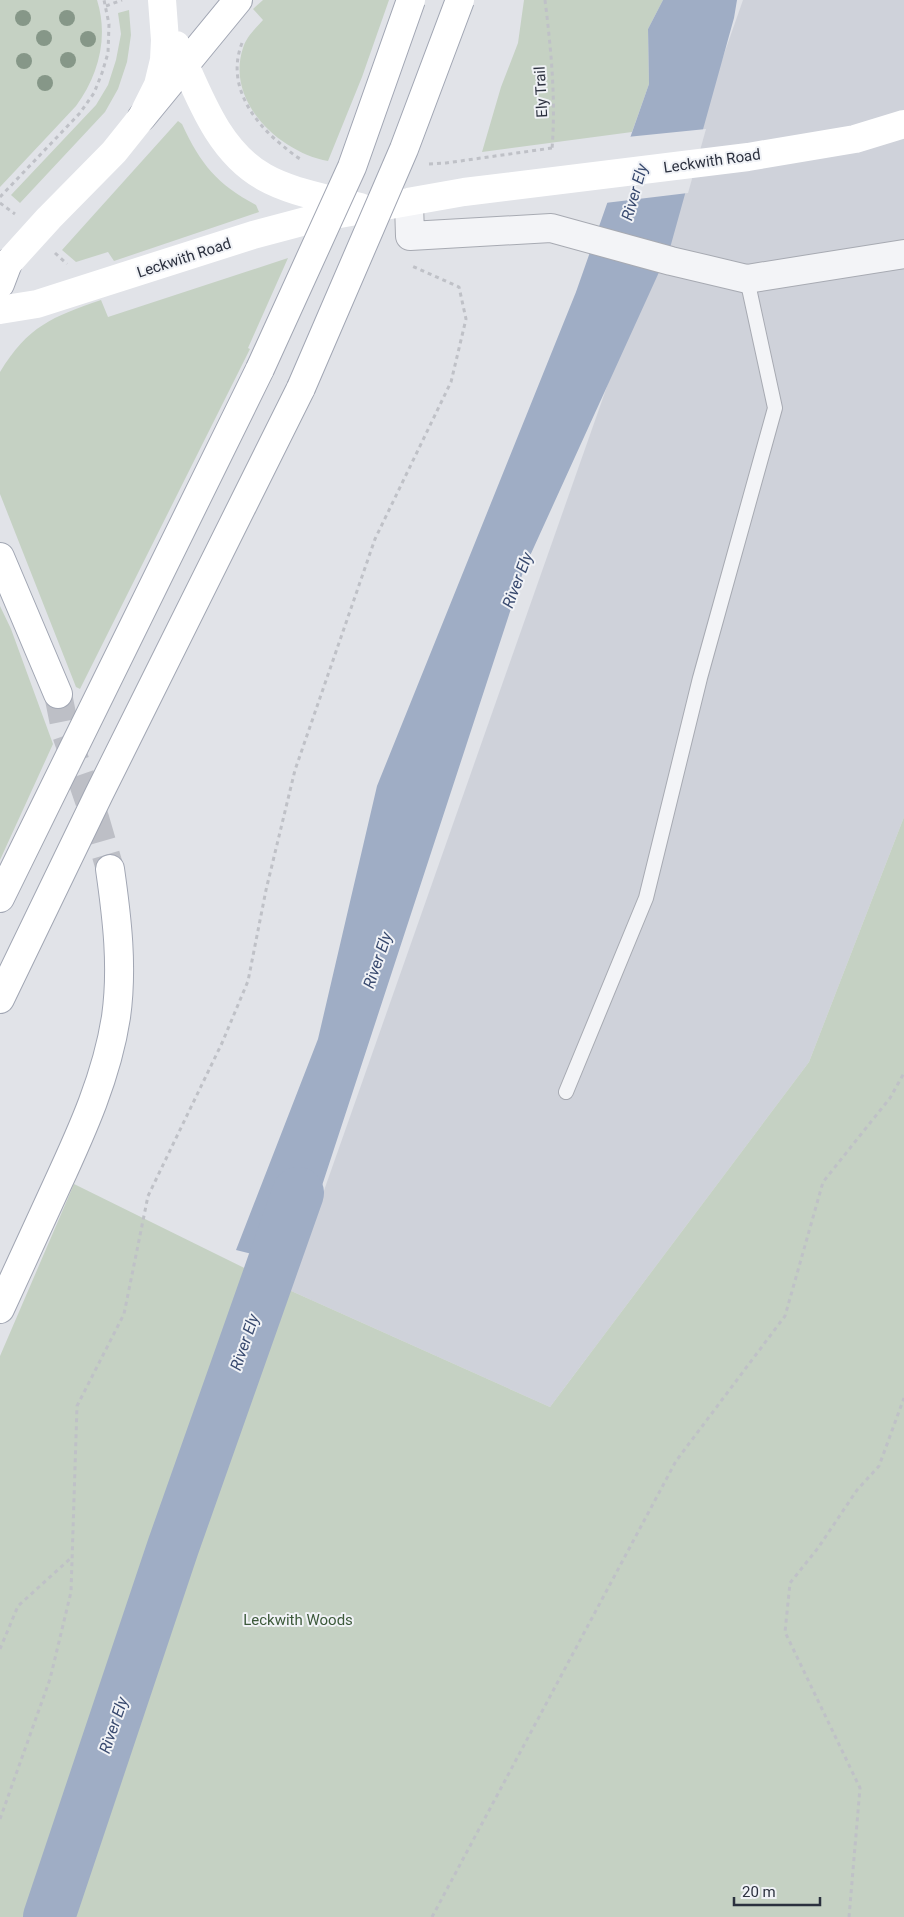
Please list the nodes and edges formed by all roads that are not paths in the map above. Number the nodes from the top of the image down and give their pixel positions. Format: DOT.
graph roads {
  1 [pos="238,0"];
  2 [pos="411,0"];
  3 [pos="460,0"];
  4 [pos="163,9"];
  5 [pos="185,64"];
  6 [pos="142,117"];
  7 [pos="904,124"];
  8 [pos="409,203"];
  9 [pos="368,209"];
  10 [pos="904,254"];
  11 [pos="3,273"];
  12 [pos="747,279"];
  13 [pos="0,310"];
  14 [pos="0,557"];
  15 [pos="58,694"];
  16 [pos="110,869"];
  17 [pos="0,898"];
  18 [pos="0,1000"];
  19 [pos="566,1092"];
  20 [pos="0,1309"];
  1 -- 5 [label="main road"];
  2 -- 17 [label="main road, bridge"];
  3 -- 18 [label="main road, bridge"];
  4 -- 5 [label="main road, Leckwith Road"];
  4 -- 6 [label="main road"];
  5 -- 6 [label="main road"];
  5 -- 9 [label="main road, Leckwith Road"];
  6 -- 11 [label="main road"];
  7 -- 8 [label="main road, Leckwith Road"];
  8 -- 9 [label="main road, Leckwith Road"];
  8 -- 12 [label="street"];
  9 -- 13 [label="main road, Leckwith Road"];
  10 -- 12 [label="street"];
  12 -- 19 [label="lane"];
  14 -- 15 [label="main road"];
  16 -- 20 [label="main road"];
}
